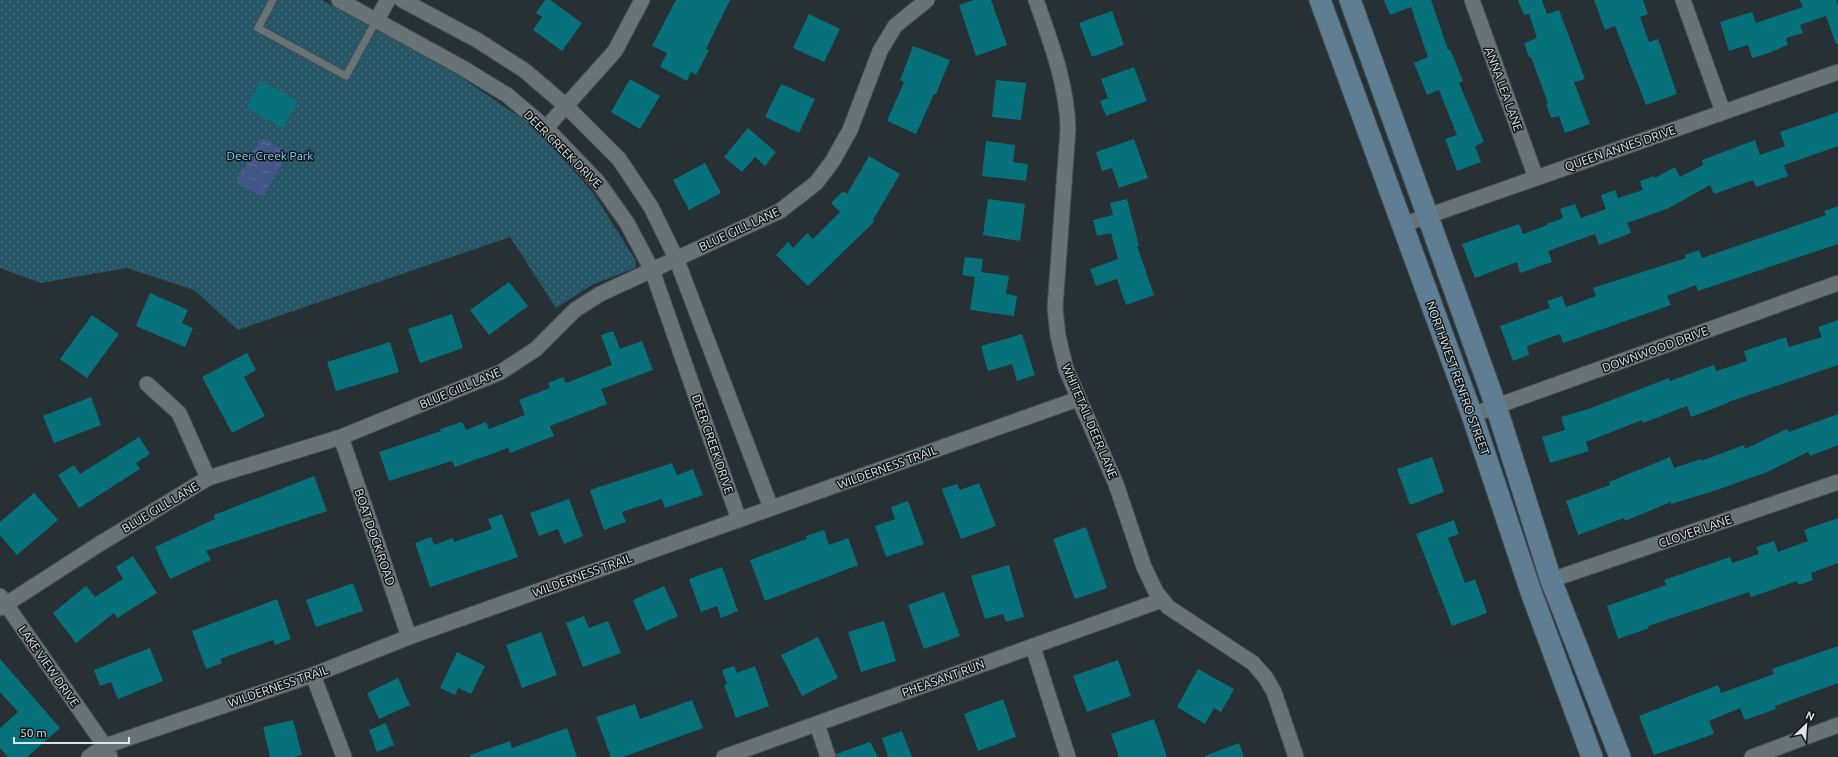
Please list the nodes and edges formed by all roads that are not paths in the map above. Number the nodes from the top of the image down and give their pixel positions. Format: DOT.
graph roads {
  1 [pos="273,0"];
  2 [pos="339,0"];
  3 [pos="388,0"];
  4 [pos="402,0"];
  5 [pos="642,0"];
  6 [pos="927,0"];
  7 [pos="1036,0"];
  8 [pos="1320,0"];
  9 [pos="1350,0"];
  10 [pos="1472,0"];
  11 [pos="1683,0"];
  12 [pos="376,21"];
  13 [pos="1838,72"];
  14 [pos="565,105"];
  15 [pos="1723,112"];
  16 [pos="546,128"];
  17 [pos="1536,178"];
  18 [pos="1427,216"];
  19 [pos="1402,225"];
  20 [pos="676,258"];
  21 [pos="652,270"];
  22 [pos="1838,284"];
  23 [pos="147,384"];
  24 [pos="1078,399"];
  25 [pos="1496,406"];
  26 [pos="1472,415"];
  27 [pos="341,437"];
  28 [pos="208,478"];
  29 [pos="1838,482"];
  30 [pos="771,508"];
  31 [pos="739,520"];
  32 [pos="1551,580"];
  33 [pos="1162,600"];
  34 [pos="2,603"];
  35 [pos="409,637"];
  36 [pos="1033,646"];
  37 [pos="313,675"];
  38 [pos="817,724"];
  39 [pos="1838,725"];
  40 [pos="108,751"];
  41 [pos="89,757"];
  42 [pos="344,757"];
  43 [pos="724,757"];
  44 [pos="828,757"];
  45 [pos="1068,757"];
  46 [pos="1296,757"];
  47 [pos="1592,757"];
  48 [pos="1620,757"];
  49 [pos="1752,757"];
  1 -- 12 [label="lane"];
  2 -- 12 [label="street, DEER CREEK DRIVE"];
  3 -- 12 [label="street"];
  4 -- 14 [label="street"];
  5 -- 14 [label="street"];
  6 -- 20 [label="street, BLUE GILL LANE"];
  7 -- 24 [label="street, WHITETAIL DEER LANE"];
  8 -- 19 [label="main road, NORTHWEST RENFRO STREET"];
  9 -- 18 [label="main road, NORTHWEST RENFRO STREET"];
  10 -- 17 [label="street, ANNA LEA LANE"];
  11 -- 15 [label="street"];
  12 -- 16 [label="street, DEER CREEK DRIVE"];
  13 -- 15 [label="street, QUEEN ANNES DRIVE"];
  14 -- 16 [label="street"];
  14 -- 20 [label="street"];
  15 -- 17 [label="street, QUEEN ANNES DRIVE"];
  16 -- 21 [label="street, DEER CREEK DRIVE"];
  17 -- 18 [label="street, QUEEN ANNES DRIVE"];
  18 -- 19 [label="street, QUEEN ANNES DRIVE"];
  18 -- 25 [label="main road, NORTHWEST RENFRO STREET"];
  19 -- 26 [label="main road, NORTHWEST RENFRO STREET"];
  20 -- 21 [label="street, BLUE GILL LANE"];
  20 -- 30 [label="street"];
  21 -- 27 [label="street, BLUE GILL LANE"];
  21 -- 31 [label="street, DEER CREEK DRIVE"];
  22 -- 25 [label="street, DOWNWOOD DRIVE"];
  23 -- 28 [label="street"];
  24 -- 30 [label="street, WILDERNESS TRAIL"];
  24 -- 33 [label="street, WHITETAIL DEER LANE"];
  25 -- 26 [label="street, DOWNWOOD DRIVE"];
  25 -- 32 [label="main road, NORTHWEST RENFRO STREET"];
  26 -- 47 [label="main road, NORTHWEST RENFRO STREET"];
  27 -- 28 [label="street, BLUE GILL LANE"];
  27 -- 35 [label="street, BOAT DOCK ROAD"];
  28 -- 34 [label="street, BLUE GILL LANE"];
  29 -- 32 [label="street, CLOVER LANE"];
  30 -- 31 [label="street, WILDERNESS TRAIL"];
  31 -- 35 [label="street, WILDERNESS TRAIL"];
  32 -- 48 [label="main road, NORTHWEST RENFRO STREET"];
  33 -- 36 [label="street, PHEASANT RUN"];
  33 -- 46 [label="street, WHITETAIL DEER LANE"];
  34 -- 40 [label="street, LAKE VIEW DRIVE"];
  35 -- 37 [label="street, WILDERNESS TRAIL"];
  36 -- 38 [label="street, PHEASANT RUN"];
  36 -- 45 [label="street"];
  37 -- 40 [label="street, WILDERNESS TRAIL"];
  37 -- 42 [label="street"];
  38 -- 43 [label="street, PHEASANT RUN"];
  38 -- 44 [label="street"];
  39 -- 49 [label="street"];
  40 -- 41 [label="street, WILDERNESS TRAIL"];
}
